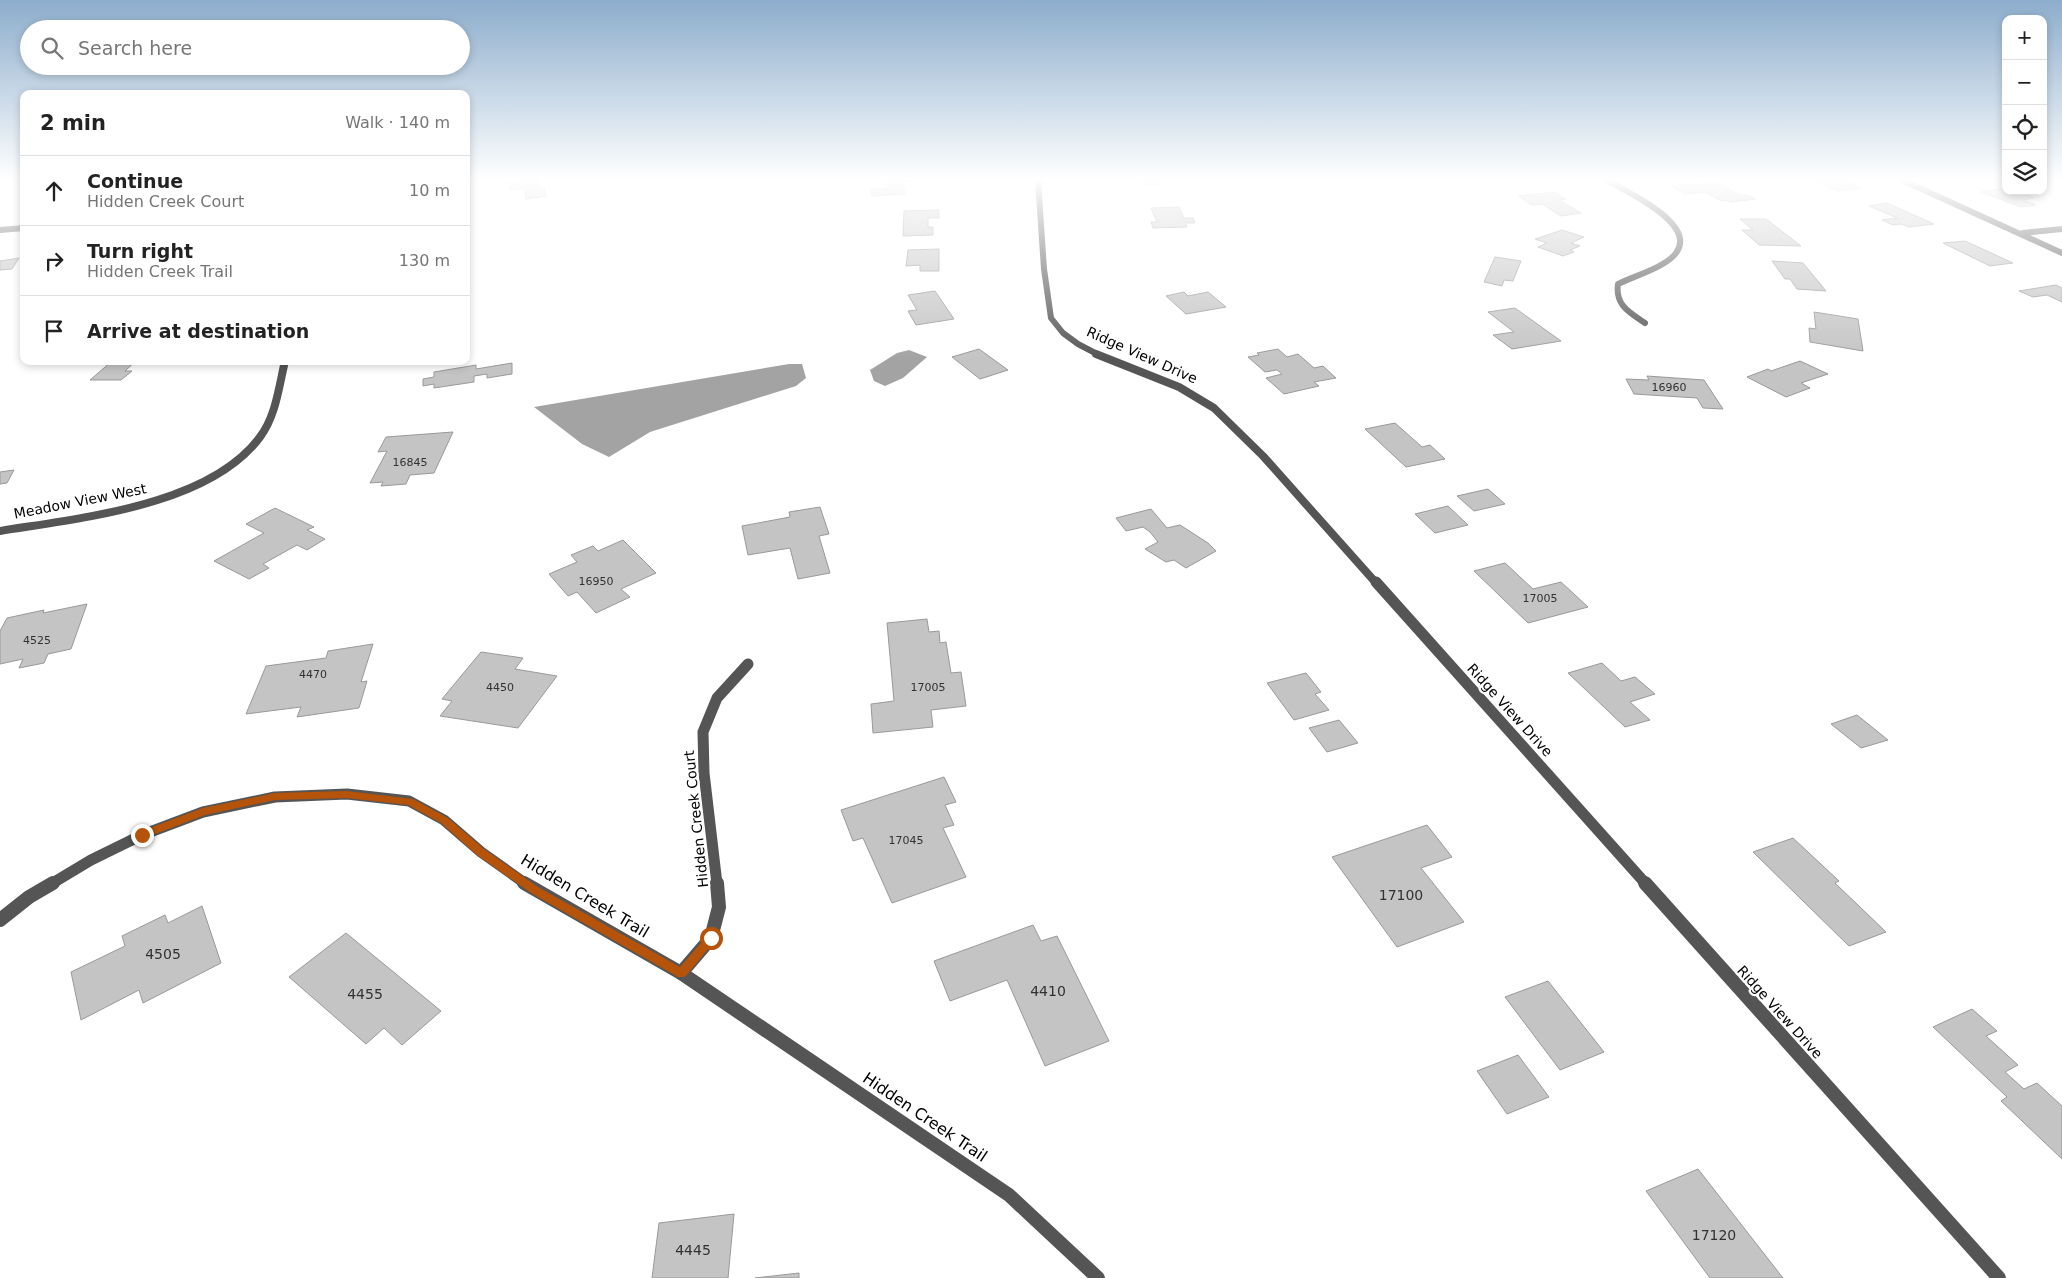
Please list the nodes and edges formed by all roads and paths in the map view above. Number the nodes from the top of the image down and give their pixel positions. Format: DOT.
graph roads {
  1 [pos="1043,240"];
  2 [pos="1683,240"];
  3 [pos="2035,240"];
  4 [pos="2062,252"];
  5 [pos="1645,323"];
  6 [pos="284,365"];
  7 [pos="0,531"];
  8 [pos="748,664"];
  9 [pos="0,920"];
  10 [pos="681,973"];
  11 [pos="1098,1278"];
  12 [pos="2000,1278"];
  1 -- 12 [label="street, Ridge View Drive"];
  2 -- 5 [label="street"];
  3 -- 4 [label="street"];
  6 -- 7 [label="street, Meadow View West"];
  8 -- 10 [label="street, Hidden Creek Court"];
  9 -- 10 [label="street, Hidden Creek Trail"];
  10 -- 11 [label="street, Hidden Creek Trail"];
}
